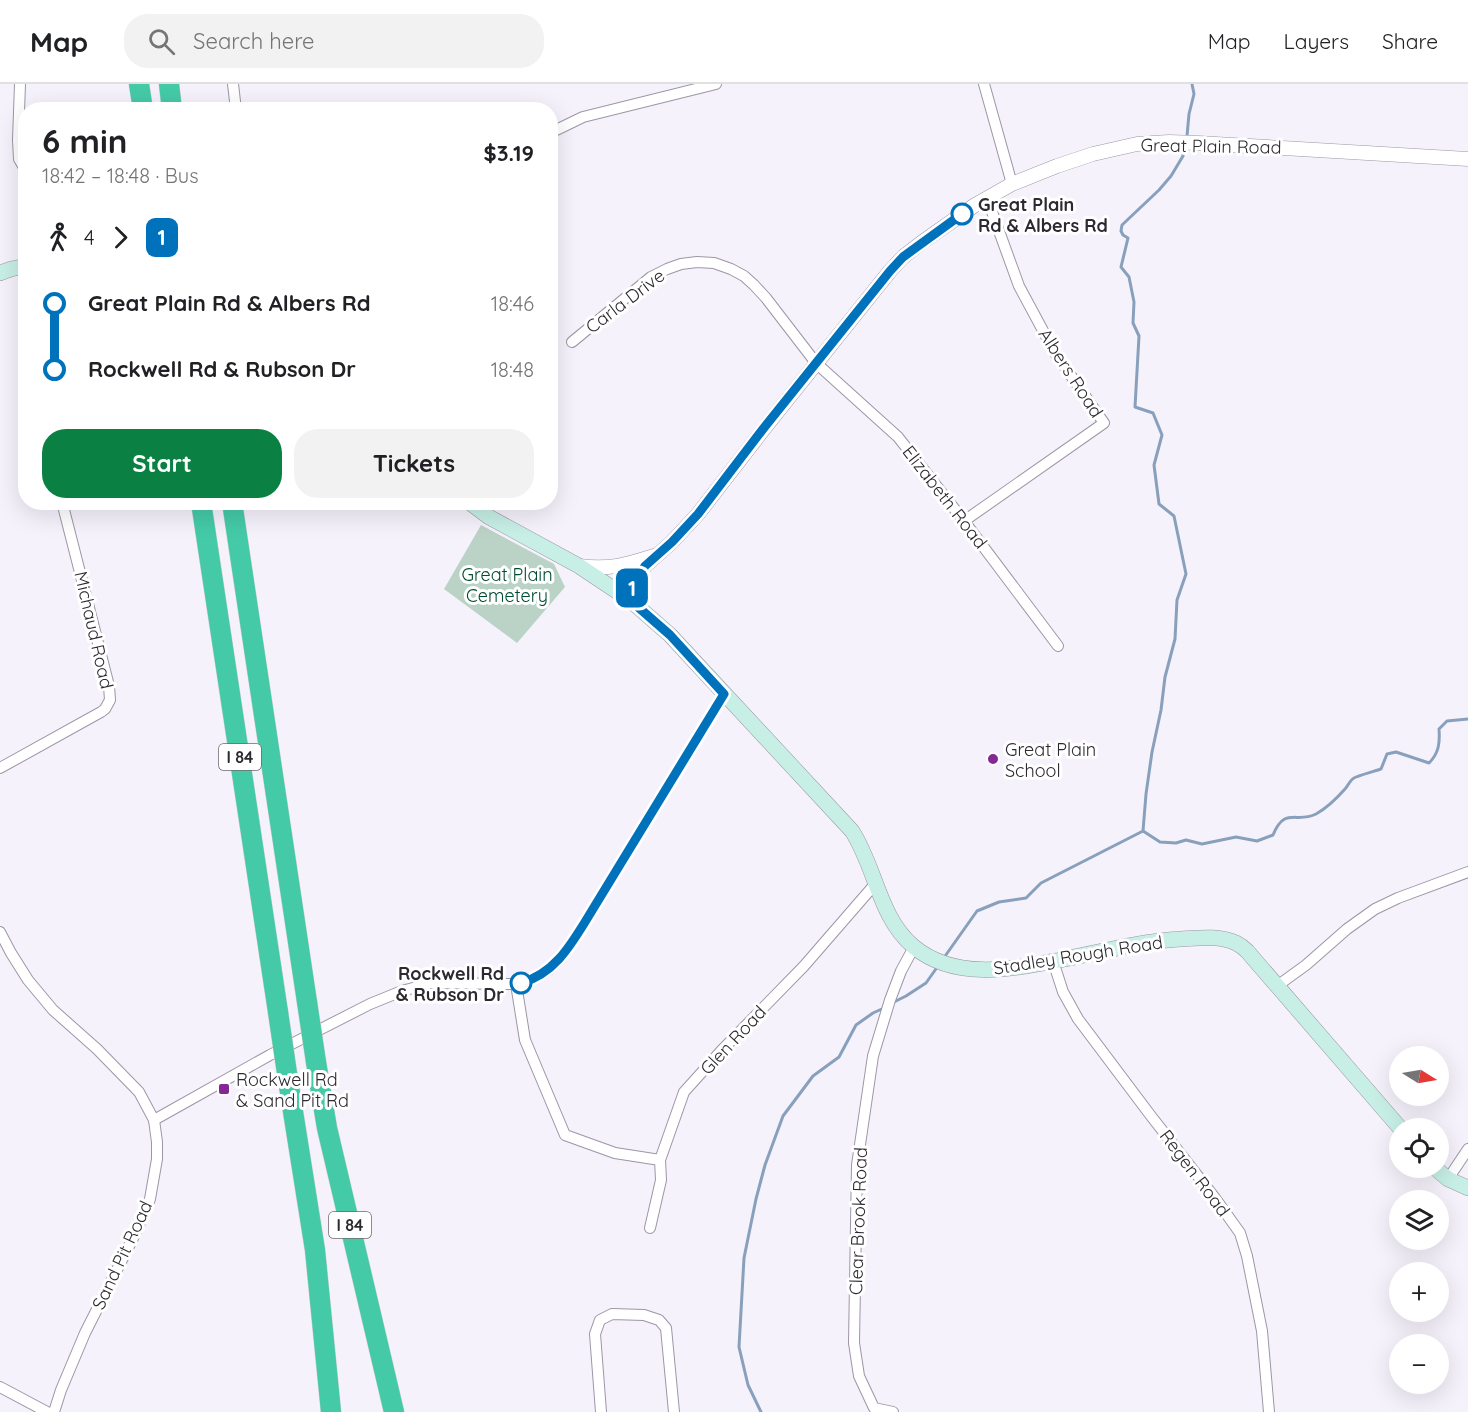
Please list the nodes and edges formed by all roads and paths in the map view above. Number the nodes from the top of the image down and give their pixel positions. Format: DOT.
graph roads {
  1 [pos="20,84"];
  2 [pos="139,84"];
  3 [pos="169,84"];
  4 [pos="233,84"];
  5 [pos="716,84"];
  6 [pos="984,84"];
  7 [pos="19,102"];
  8 [pos="142,102"];
  9 [pos="171,102"];
  10 [pos="235,102"];
  11 [pos="558,129"];
  12 [pos="1468,159"];
  13 [pos="1012,184"];
  14 [pos="987,198"];
  15 [pos="18,268"];
  16 [pos="0,273"];
  17 [pos="572,342"];
  18 [pos="816,363"];
  19 [pos="64,510"];
  20 [pos="202,510"];
  21 [pos="233,510"];
  22 [pos="480,510"];
  23 [pos="964,521"];
  24 [pos="656,556"];
  25 [pos="579,566"];
  26 [pos="630,600"];
  27 [pos="1058,646"];
  28 [pos="724,694"];
  29 [pos="0,768"];
  30 [pos="1468,872"];
  31 [pos="876,883"];
  32 [pos="0,932"];
  33 [pos="914,947"];
  34 [pos="1053,961"];
  35 [pos="516,984"];
  36 [pos="1277,986"];
  37 [pos="289,1083"];
  38 [pos="1391,1118"];
  39 [pos="154,1120"];
  40 [pos="1468,1149"];
  41 [pos="660,1160"];
  42 [pos="1448,1179"];
  43 [pos="1468,1188"];
  44 [pos="650,1228"];
  45 [pos="0,1387"];
  46 [pos="47,1412"];
  47 [pos="54,1412"];
  48 [pos="319,1412"];
  49 [pos="331,1412"];
  50 [pos="395,1412"];
  51 [pos="601,1412"];
  52 [pos="674,1412"];
  53 [pos="893,1412"];
  54 [pos="1269,1412"];
  1 -- 7 [label="street"];
  2 -- 8 [label="highway"];
  3 -- 9 [label="highway"];
  4 -- 10 [label="street"];
  5 -- 11 [label="street"];
  6 -- 13 [label="street"];
  12 -- 13 [label="street, Great Plain Road"];
  13 -- 14 [label="street, Great Plain Road"];
  14 -- 18 [label="street, Great Plain Road"];
  14 -- 23 [label="street, Albers Road"];
  15 -- 16 [label="main road"];
  17 -- 18 [label="street, Carla Drive"];
  18 -- 23 [label="street, Elizabeth Road"];
  18 -- 24 [label="street, Great Plain Road"];
  19 -- 29 [label="street, Michaud Road"];
  20 -- 37 [label="highway, I 84, bridge"];
  21 -- 50 [label="highway, I 84, bridge"];
  22 -- 25 [label="main road, Great Plain Road"];
  23 -- 27 [label="street, Elizabeth Road"];
  24 -- 25 [label="street, Great Plain Road"];
  24 -- 26 [label="street, Great Plain Road"];
  25 -- 26 [label="main road, Great Plain Road"];
  26 -- 28 [label="main road, Stadley Rough Road"];
  28 -- 31 [label="main road, Stadley Rough Road"];
  28 -- 35 [label="street"];
  30 -- 36 [label="street"];
  31 -- 33 [label="main road, Stadley Rough Road"];
  31 -- 41 [label="street, Glen Road"];
  32 -- 39 [label="street, Sand Pit Road"];
  33 -- 34 [label="main road, Stadley Rough Road"];
  33 -- 53 [label="street, Clear Brook Road"];
  34 -- 36 [label="main road, Stadley Rough Road"];
  34 -- 54 [label="street, Regen Road"];
  35 -- 39 [label="street"];
  35 -- 41 [label="street"];
  36 -- 38 [label="main road, Stadley Rough Road"];
  37 -- 48 [label="highway, I 84"];
  37 -- 49 [label="highway"];
  39 -- 47 [label="street, Sand Pit Road"];
  40 -- 42 [label="street"];
  41 -- 44 [label="street, Glen Road"];
  42 -- 43 [label="main road"];
  45 -- 46 [label="street"];
  51 -- 52 [label="street"];
}
